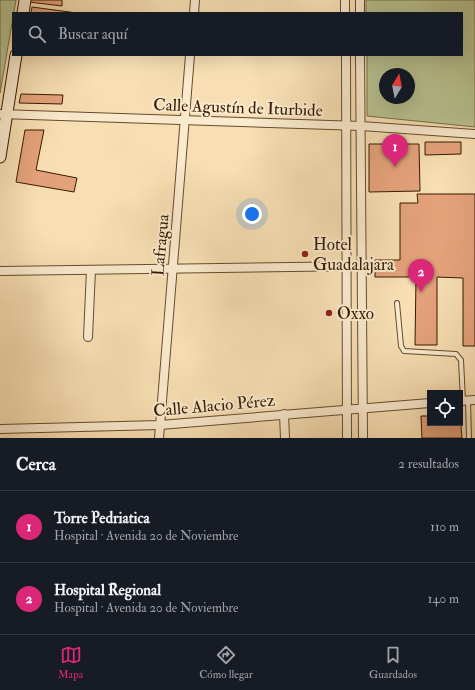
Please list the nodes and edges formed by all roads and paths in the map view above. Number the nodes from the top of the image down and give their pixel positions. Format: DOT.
graph roads {
  1 [pos="25,0"];
  2 [pos="195,0"];
  3 [pos="345,0"];
  4 [pos="360,0"];
  5 [pos="23,12"];
  6 [pos="194,12"];
  7 [pos="345,12"];
  8 [pos="360,12"];
  9 [pos="16,56"];
  10 [pos="190,56"];
  11 [pos="346,56"];
  12 [pos="360,56"];
  13 [pos="3,114"];
  14 [pos="185,121"];
  15 [pos="346,125"];
  16 [pos="361,126"];
  17 [pos="475,134"];
  18 [pos="0,156"];
  19 [pos="348,266"];
  20 [pos="363,266"];
  21 [pos="173,268"];
  22 [pos="91,270"];
  23 [pos="0,271"];
  24 [pos="397,303"];
  25 [pos="88,337"];
  26 [pos="466,400"];
  27 [pos="427,403"];
  28 [pos="363,407"];
  29 [pos="347,408"];
  30 [pos="284,414"];
  31 [pos="160,425"];
  32 [pos="0,429"];
  33 [pos="159,438"];
  34 [pos="284,438"];
  35 [pos="347,438"];
  36 [pos="363,438"];
  37 [pos="469,438"];
  1 -- 5 [label="main road"];
  2 -- 6 [label="street"];
  3 -- 7 [label="street"];
  4 -- 8 [label="street"];
  9 -- 13 [label="main road"];
  10 -- 14 [label="street, Lafragua"];
  11 -- 15 [label="street"];
  12 -- 16 [label="street"];
  13 -- 14 [label="street, Calle Agustín de Iturbide"];
  13 -- 18 [label="main road"];
  14 -- 15 [label="street, Calle Agustín de Iturbide"];
  14 -- 21 [label="street, Lafragua"];
  15 -- 16 [label="street, Calle Agustín de Iturbide"];
  15 -- 19 [label="street"];
  16 -- 17 [label="street, Calle Agustín de Iturbide"];
  16 -- 20 [label="street"];
  19 -- 20 [label="street"];
  19 -- 21 [label="street"];
  19 -- 29 [label="street"];
  20 -- 28 [label="street"];
  21 -- 22 [label="street"];
  21 -- 31 [label="street, Lafragua"];
  22 -- 23 [label="street"];
  22 -- 25 [label="street"];
  24 -- 26 [label="lane"];
  26 -- 37 [label="lane"];
  27 -- 28 [label="street, Calle Alacio Pérez"];
  28 -- 29 [label="street, Calle Alacio Pérez"];
  28 -- 36 [label="street"];
  29 -- 30 [label="street, Calle Alacio Pérez"];
  29 -- 35 [label="street"];
  30 -- 31 [label="street, Calle Alacio Pérez"];
  30 -- 34 [label="street"];
  31 -- 32 [label="street, Calle Alacio Pérez"];
  31 -- 33 [label="street, Lafragua"];
}
